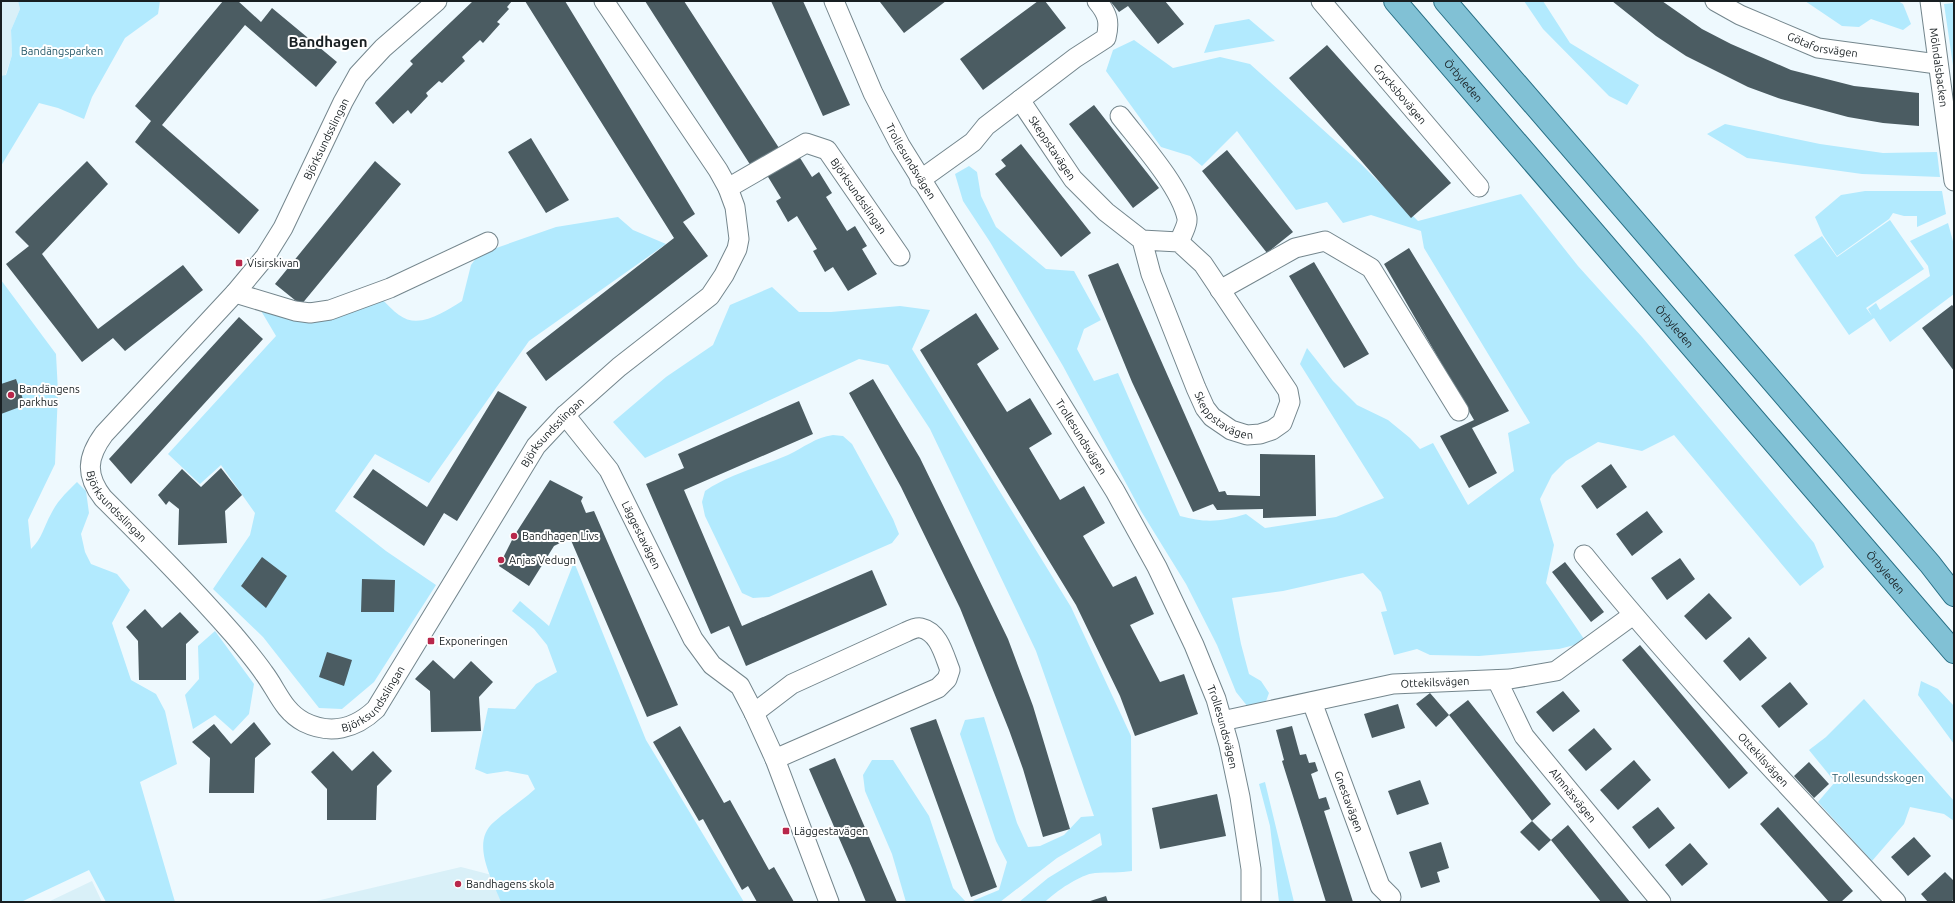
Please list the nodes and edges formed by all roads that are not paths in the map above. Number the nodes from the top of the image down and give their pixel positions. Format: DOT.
graph roads {
  1 [pos="437,1"];
  2 [pos="604,1"];
  3 [pos="834,1"];
  4 [pos="1097,1"];
  5 [pos="1321,1"];
  6 [pos="1395,1"];
  7 [pos="1445,1"];
  8 [pos="1715,1"];
  9 [pos="1930,1"];
  10 [pos="1937,64"];
  11 [pos="1020,100"];
  12 [pos="1120,116"];
  13 [pos="920,180"];
  14 [pos="1954,181"];
  15 [pos="1479,186"];
  16 [pos="728,188"];
  17 [pos="1142,240"];
  18 [pos="488,242"];
  19 [pos="1179,242"];
  20 [pos="900,256"];
  21 [pos="1220,290"];
  22 [pos="235,293"];
  23 [pos="1459,411"];
  24 [pos="565,415"];
  25 [pos="1584,555"];
  26 [pos="1954,595"];
  27 [pos="1633,615"];
  28 [pos="1954,652"];
  29 [pos="1497,680"];
  30 [pos="1312,702"];
  31 [pos="754,713"];
  32 [pos="1222,721"];
  33 [pos="774,759"];
  34 [pos="1391,897"];
  35 [pos="829,902"];
  36 [pos="1251,902"];
  37 [pos="1661,902"];
  38 [pos="1896,902"];
  1 -- 22 [label="street, Björksundsslingan"];
  2 -- 16 [label="street, Björksundsslingan"];
  3 -- 13 [label="street, Trollesundsvägen"];
  4 -- 11 [label="street"];
  5 -- 15 [label="street, Grycksbovägen"];
  6 -- 28 [label="main road, Örbyleden"];
  7 -- 26 [label="main road"];
  8 -- 10 [label="street, Götaforsvägen"];
  9 -- 10 [label="street, Mölndalsbacken"];
  10 -- 14 [label="street, Mölndalsbacken"];
  11 -- 13 [label="street"];
  11 -- 17 [label="street, Skeppstavägen"];
  12 -- 19 [label="street"];
  13 -- 32 [label="street, Trollesundsvägen"];
  16 -- 20 [label="street, Björksundsslingan"];
  16 -- 24 [label="street, Björksundsslingan"];
  17 -- 19 [label="street"];
  17 -- 21 [label="street, Skeppstavägen"];
  18 -- 22 [label="street"];
  19 -- 21 [label="street, Skeppstavägen"];
  21 -- 23 [label="street"];
  22 -- 24 [label="street, Björksundsslingan"];
  24 -- 31 [label="street, Läggestavägen"];
  25 -- 27 [label="street, Ottekilsvägen"];
  27 -- 29 [label="street, Ottekilsvägen"];
  27 -- 38 [label="street, Ottekilsvägen"];
  29 -- 30 [label="street, Ottekilsvägen"];
  29 -- 37 [label="street, Almnäsvägen"];
  30 -- 32 [label="street, Ottekilsvägen"];
  30 -- 34 [label="street, Gnestavägen"];
  31 -- 33 [label="street, Läggestavägen"];
  31 -- 33 [label="street"];
  32 -- 36 [label="street, Trollesundsvägen"];
  33 -- 35 [label="street, Läggestavägen"];
}
